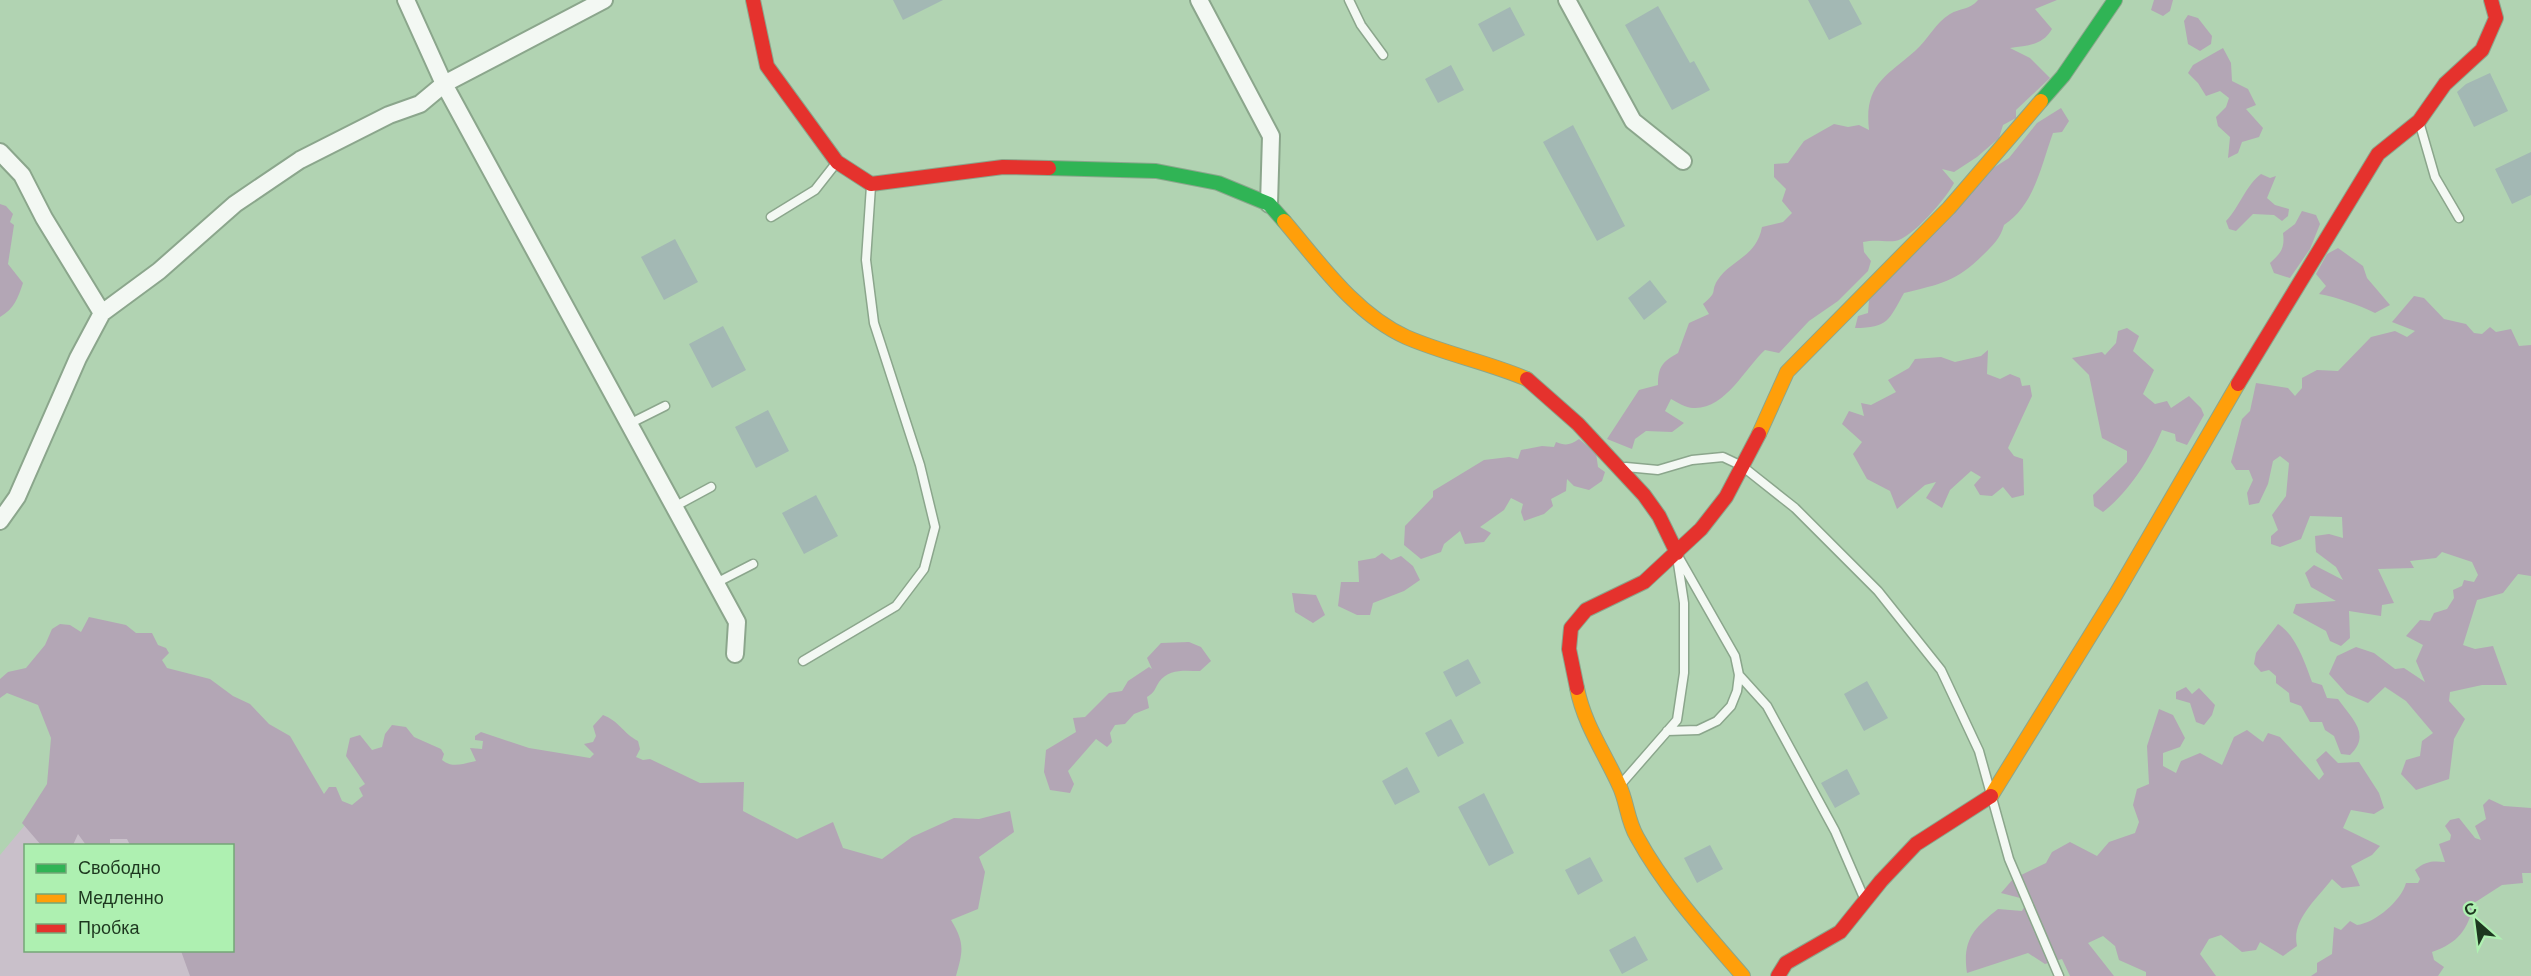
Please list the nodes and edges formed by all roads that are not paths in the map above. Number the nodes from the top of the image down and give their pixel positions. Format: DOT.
graph roads {
  1 [pos="406,0"];
  2 [pos="604,0"];
  3 [pos="753,0"];
  4 [pos="1199,0"];
  5 [pos="1349,0"];
  6 [pos="1567,0"];
  7 [pos="2115,0"];
  8 [pos="2491,0"];
  9 [pos="1383,55"];
  10 [pos="444,84"];
  11 [pos="2420,122"];
  12 [pos="0,152"];
  13 [pos="1683,161"];
  14 [pos="837,162"];
  15 [pos="871,184"];
  16 [pos="1269,204"];
  17 [pos="771,217"];
  18 [pos="2459,218"];
  19 [pos="102,313"];
  20 [pos="665,406"];
  21 [pos="629,424"];
  22 [pos="1742,466"];
  23 [pos="1618,467"];
  24 [pos="711,487"];
  25 [pos="674,507"];
  26 [pos="0,521"];
  27 [pos="1677,554"];
  28 [pos="753,564"];
  29 [pos="716,583"];
  30 [pos="735,654"];
  31 [pos="803,661"];
  32 [pos="1739,675"];
  33 [pos="1667,731"];
  34 [pos="1620,786"];
  35 [pos="1992,795"];
  36 [pos="1865,900"];
  37 [pos="1743,976"];
  38 [pos="1778,976"];
  39 [pos="2059,976"];
  1 -- 10 [label="street"];
  2 -- 10 [label="street"];
  3 -- 14 [label="street"];
  4 -- 16 [label="street"];
  5 -- 9 [label="lane"];
  6 -- 13 [label="street"];
  7 -- 22 [label="street"];
  8 -- 11 [label="street"];
  10 -- 19 [label="street"];
  10 -- 21 [label="street"];
  11 -- 18 [label="lane"];
  11 -- 35 [label="street"];
  12 -- 19 [label="street"];
  14 -- 15 [label="street"];
  14 -- 17 [label="lane"];
  15 -- 16 [label="street"];
  15 -- 31 [label="lane"];
  16 -- 23 [label="street"];
  19 -- 26 [label="street"];
  20 -- 21 [label="lane"];
  21 -- 25 [label="street"];
  22 -- 23 [label="lane"];
  22 -- 27 [label="street"];
  22 -- 35 [label="lane"];
  23 -- 27 [label="street"];
  24 -- 25 [label="lane"];
  25 -- 29 [label="street"];
  27 -- 32 [label="lane"];
  27 -- 33 [label="lane"];
  27 -- 34 [label="street"];
  28 -- 29 [label="lane"];
  29 -- 30 [label="street"];
  32 -- 33 [label="lane"];
  32 -- 36 [label="lane"];
  33 -- 34 [label="lane"];
  34 -- 37 [label="street"];
  35 -- 36 [label="street"];
  35 -- 39 [label="lane"];
  36 -- 38 [label="street"];
}
